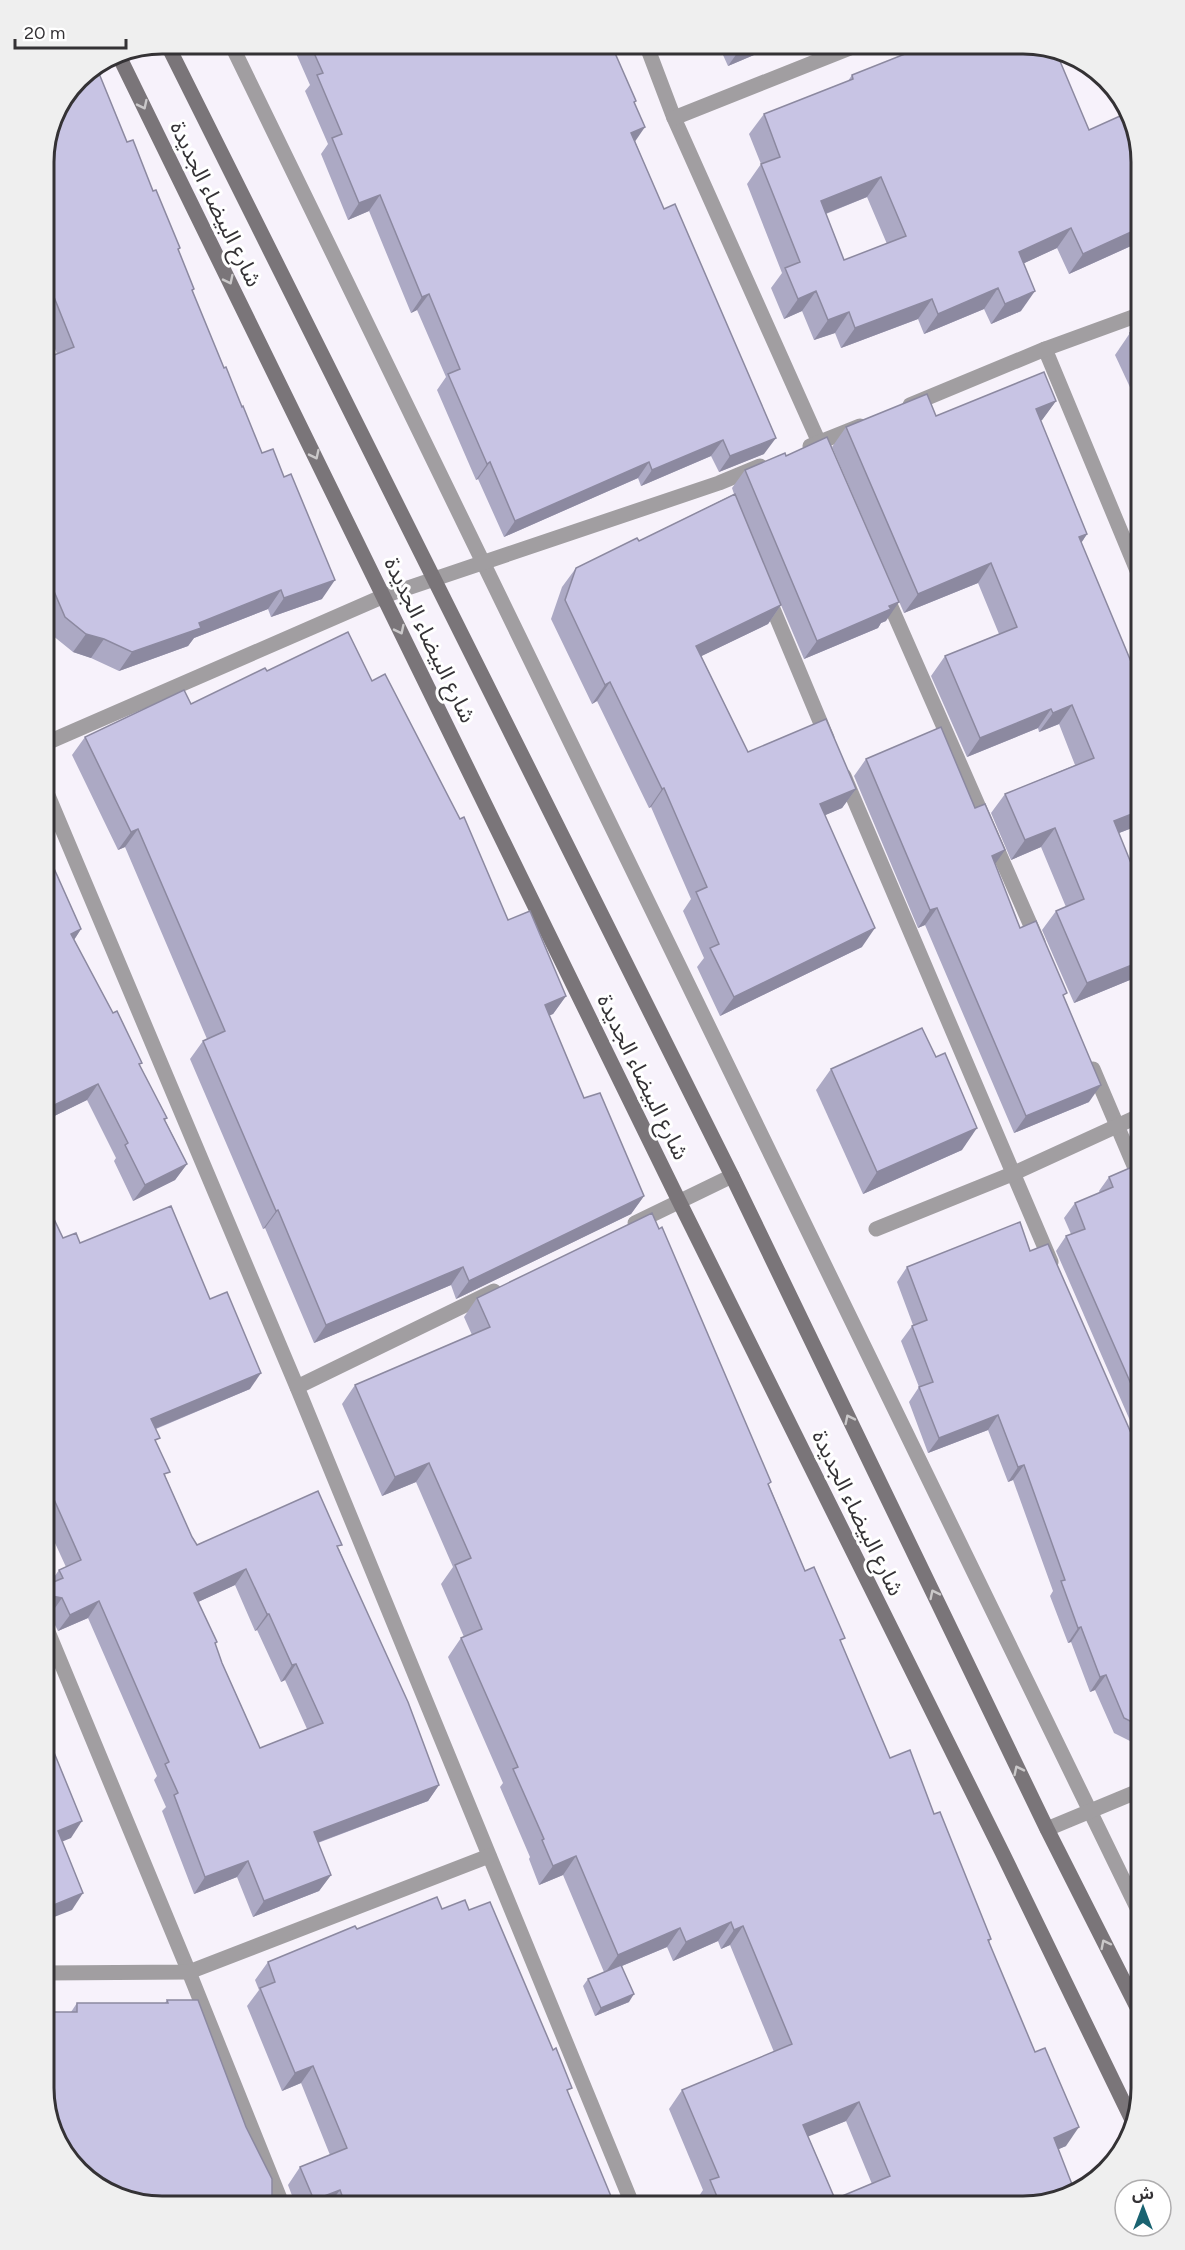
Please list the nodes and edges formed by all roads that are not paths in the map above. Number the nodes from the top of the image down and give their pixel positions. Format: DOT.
graph roads {
  1 [pos="172,54"];
  2 [pos="236,54"];
  3 [pos="650,54"];
  4 [pos="835,54"];
  5 [pos="122,62"];
  6 [pos="674,118"];
  7 [pos="1131,318"];
  8 [pos="1045,349"];
  9 [pos="895,411"];
  10 [pos="873,420"];
  11 [pos="819,442"];
  12 [pos="797,451"];
  13 [pos="775,460"];
  14 [pos="834,475"];
  15 [pos="1131,554"];
  16 [pos="483,563"];
  17 [pos="435,579"];
  18 [pos="761,582"];
  19 [pos="881,583"];
  20 [pos="384,596"];
  21 [pos="54,740"];
  22 [pos="54,810"];
  23 [pos="1042,952"];
  24 [pos="1089,1060"];
  25 [pos="1131,1120"];
  26 [pos="1118,1126"];
  27 [pos="1131,1156"];
  28 [pos="1012,1173"];
  29 [pos="732,1176"];
  30 [pos="679,1201"];
  31 [pos="626,1227"];
  32 [pos="876,1229"];
  33 [pos="1058,1280"];
  34 [pos="509,1284"];
  35 [pos="297,1387"];
  36 [pos="54,1646"];
  37 [pos="1131,1795"];
  38 [pos="1091,1811"];
  39 [pos="1047,1828"];
  40 [pos="489,1856"];
  41 [pos="1131,1893"];
  42 [pos="189,1972"];
  43 [pos="54,1973"];
  44 [pos="1131,1993"];
  45 [pos="1128,2112"];
  46 [pos="279,2196"];
  47 [pos="629,2196"];
  1 -- 17 [label="street, شارع البيضاء الجديدة"];
  2 -- 16 [label="street"];
  3 -- 6 [label="street"];
  4 -- 6 [label="street"];
  5 -- 20 [label="street, شارع البيضاء الجديدة, one-way"];
  6 -- 11 [label="street"];
  7 -- 8 [label="street"];
  8 -- 9 [label="street"];
  8 -- 15 [label="street"];
  10 -- 11 [label="street"];
  11 -- 12 [label="street"];
  11 -- 14 [label="street"];
  13 -- 16 [label="street"];
  16 -- 17 [label="street"];
  16 -- 38 [label="street"];
  17 -- 20 [label="street"];
  17 -- 29 [label="street, شارع البيضاء الجديدة"];
  18 -- 28 [label="street"];
  19 -- 23 [label="street"];
  20 -- 21 [label="street"];
  20 -- 30 [label="street, شارع البيضاء الجديدة, one-way"];
  22 -- 35 [label="street"];
  24 -- 26 [label="street"];
  25 -- 26 [label="street"];
  26 -- 27 [label="street"];
  26 -- 28 [label="street"];
  28 -- 32 [label="street"];
  28 -- 33 [label="street"];
  29 -- 30 [label="street"];
  39 -- 29 [label="street, شارع البيضاء الجديدة, one-way"];
  30 -- 31 [label="street"];
  30 -- 45 [label="street, شارع البيضاء الجديدة"];
  34 -- 35 [label="street"];
  35 -- 40 [label="street"];
  36 -- 42 [label="street"];
  37 -- 38 [label="street"];
  38 -- 39 [label="street"];
  38 -- 41 [label="street"];
  44 -- 39 [label="street, شارع البيضاء الجديدة, one-way"];
  40 -- 42 [label="street"];
  40 -- 47 [label="street"];
  42 -- 43 [label="street"];
  42 -- 46 [label="street"];
}
